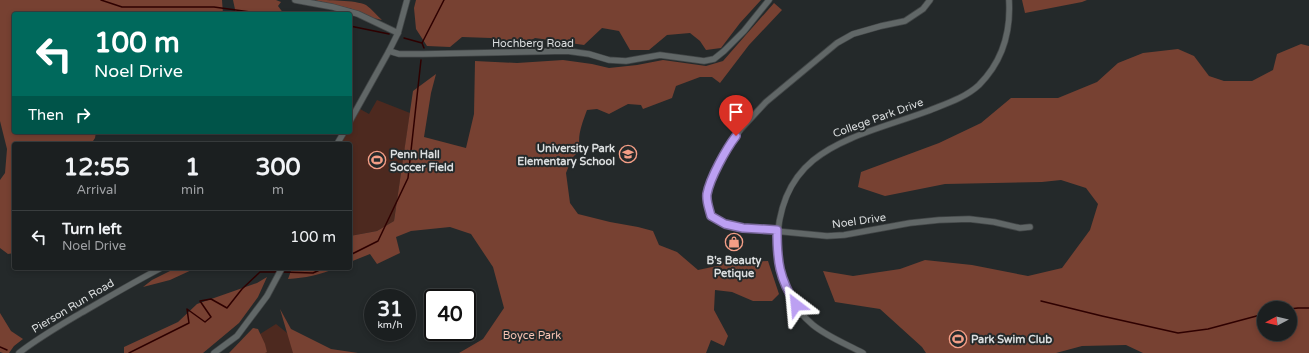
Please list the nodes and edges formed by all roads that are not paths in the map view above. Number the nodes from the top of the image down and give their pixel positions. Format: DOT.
graph roads {
  1 [pos="295,0"];
  2 [pos="407,0"];
  3 [pos="769,0"];
  4 [pos="930,0"];
  5 [pos="1009,0"];
  6 [pos="351,12"];
  7 [pos="352,12"];
  8 [pos="398,32"];
  9 [pos="389,51"];
  10 [pos="352,117"];
  11 [pos="1030,227"];
  12 [pos="777,230"];
  13 [pos="157,270"];
  14 [pos="281,270"];
  15 [pos="19,353"];
  16 [pos="214,353"];
  17 [pos="863,353"];
  1 -- 6 [label="street"];
  2 -- 8 [label="street"];
  3 -- 9 [label="street, Hochberg Road"];
  4 -- 12 [label="street, Noel Drive"];
  5 -- 12 [label="street, College Park Drive"];
  7 -- 8 [label="street"];
  8 -- 9 [label="street"];
  9 -- 10 [label="street"];
  11 -- 12 [label="street, Noel Drive"];
  12 -- 17 [label="street, College Park Drive"];
  13 -- 15 [label="street, Pierson Run Road"];
  14 -- 16 [label="street"];
}
